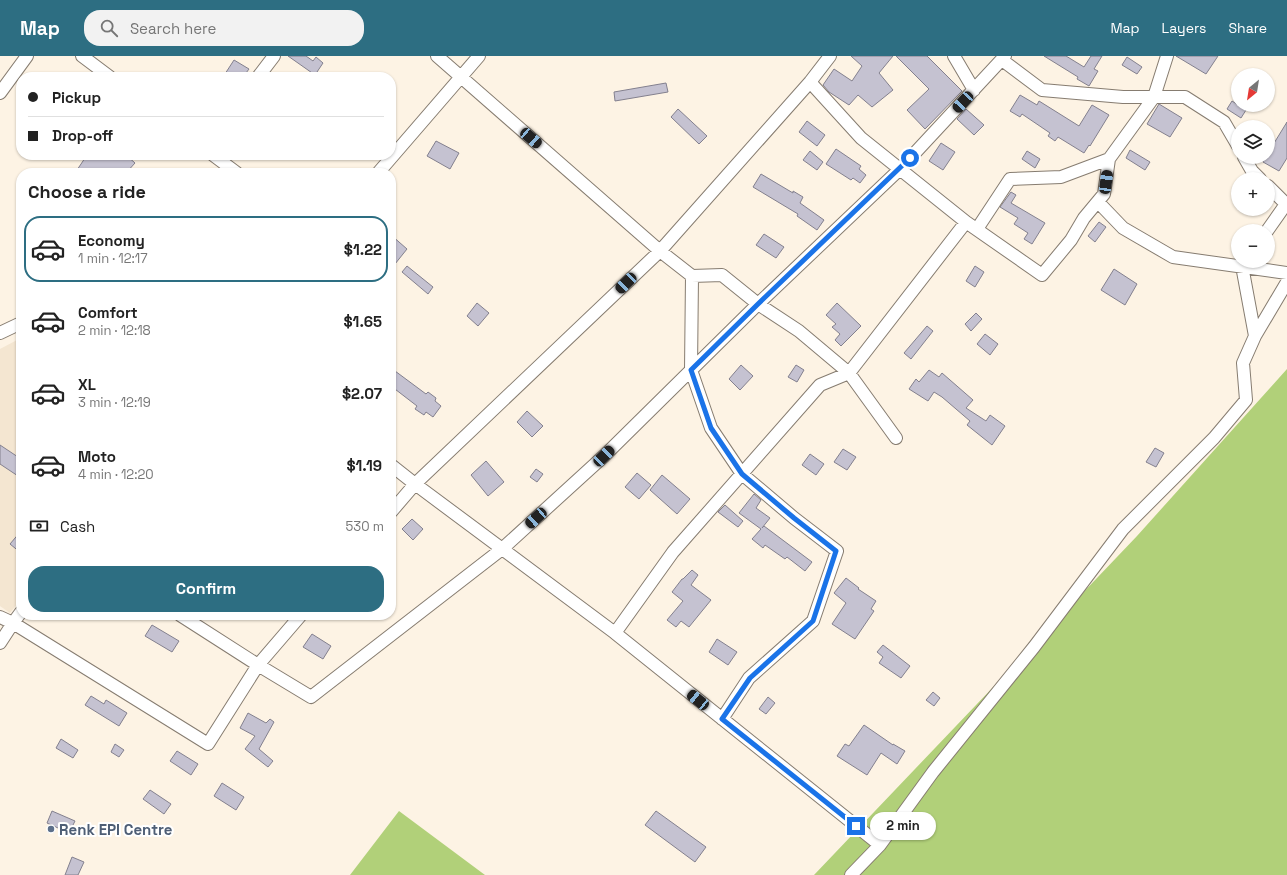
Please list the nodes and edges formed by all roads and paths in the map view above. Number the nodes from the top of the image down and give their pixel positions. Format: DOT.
graph roads {
  1 [pos="27,56"];
  2 [pos="82,56"];
  3 [pos="274,56"];
  4 [pos="437,56"];
  5 [pos="479,56"];
  6 [pos="829,56"];
  7 [pos="954,56"];
  8 [pos="1167,56"];
  9 [pos="1004,58"];
  10 [pos="103,72"];
  11 [pos="262,72"];
  12 [pos="461,77"];
  13 [pos="810,82"];
  14 [pos="974,90"];
  15 [pos="0,93"];
  16 [pos="1154,97"];
  17 [pos="1231,134"];
  18 [pos="396,152"];
  19 [pos="1109,159"];
  20 [pos="220,160"];
  21 [pos="389,160"];
  22 [pos="230,168"];
  23 [pos="382,168"];
  24 [pos="900,169"];
  25 [pos="1275,193"];
  26 [pos="1098,202"];
  27 [pos="1287,204"];
  28 [pos="966,222"];
  29 [pos="1272,224"];
  30 [pos="977,229"];
  31 [pos="660,251"];
  32 [pos="1231,263"];
  33 [pos="1245,268"];
  34 [pos="1263,268"];
  35 [pos="1287,273"];
  36 [pos="692,276"];
  37 [pos="1287,282"];
  38 [pos="758,304"];
  39 [pos="16,325"];
  40 [pos="0,333"];
  41 [pos="1255,336"];
  42 [pos="691,370"];
  43 [pos="848,373"];
  44 [pos="896,438"];
  45 [pos="396,469"];
  46 [pos="742,474"];
  47 [pos="415,484"];
  48 [pos="396,506"];
  49 [pos="502,549"];
  50 [pos="0,617"];
  51 [pos="16,620"];
  52 [pos="188,620"];
  53 [pos="297,620"];
  54 [pos="13,624"];
  55 [pos="615,633"];
  56 [pos="0,643"];
  57 [pos="258,665"];
  58 [pos="722,719"];
  59 [pos="880,845"];
  60 [pos="851,875"];
  1 -- 15 [label="street"];
  2 -- 10 [label="street"];
  3 -- 11 [label="street"];
  4 -- 12 [label="street"];
  5 -- 12 [label="street"];
  6 -- 13 [label="street"];
  7 -- 14 [label="street"];
  8 -- 16 [label="street"];
  9 -- 14 [label="street"];
  9 -- 16 [label="street"];
  12 -- 18 [label="street"];
  12 -- 31 [label="street"];
  13 -- 24 [label="street"];
  13 -- 31 [label="street"];
  14 -- 24 [label="street"];
  16 -- 17 [label="street"];
  16 -- 19 [label="street"];
  19 -- 26 [label="street"];
  19 -- 30 [label="street"];
  20 -- 22 [label="street"];
  21 -- 23 [label="street"];
  24 -- 28 [label="street"];
  24 -- 38 [label="street"];
  25 -- 27 [label="street"];
  26 -- 30 [label="street"];
  26 -- 32 [label="street"];
  27 -- 29 [label="street"];
  28 -- 30 [label="street"];
  28 -- 43 [label="street"];
  31 -- 36 [label="street"];
  31 -- 47 [label="street"];
  33 -- 41 [label="street"];
  34 -- 35 [label="street"];
  36 -- 38 [label="street"];
  36 -- 42 [label="street"];
  37 -- 41 [label="street"];
  38 -- 42 [label="street"];
  38 -- 43 [label="street"];
  39 -- 40 [label="street"];
  41 -- 59 [label="street"];
  42 -- 46 [label="street"];
  42 -- 49 [label="street"];
  43 -- 44 [label="street"];
  43 -- 46 [label="street"];
  45 -- 47 [label="street"];
  46 -- 55 [label="street"];
  46 -- 58 [label="street"];
  47 -- 48 [label="street"];
  47 -- 49 [label="street"];
  49 -- 55 [label="street"];
  49 -- 57 [label="street"];
  50 -- 54 [label="street"];
  51 -- 54 [label="street"];
  52 -- 57 [label="street"];
  53 -- 57 [label="street"];
  54 -- 56 [label="street"];
  54 -- 57 [label="street"];
  55 -- 58 [label="street"];
  58 -- 59 [label="street"];
  59 -- 60 [label="street"];
}
